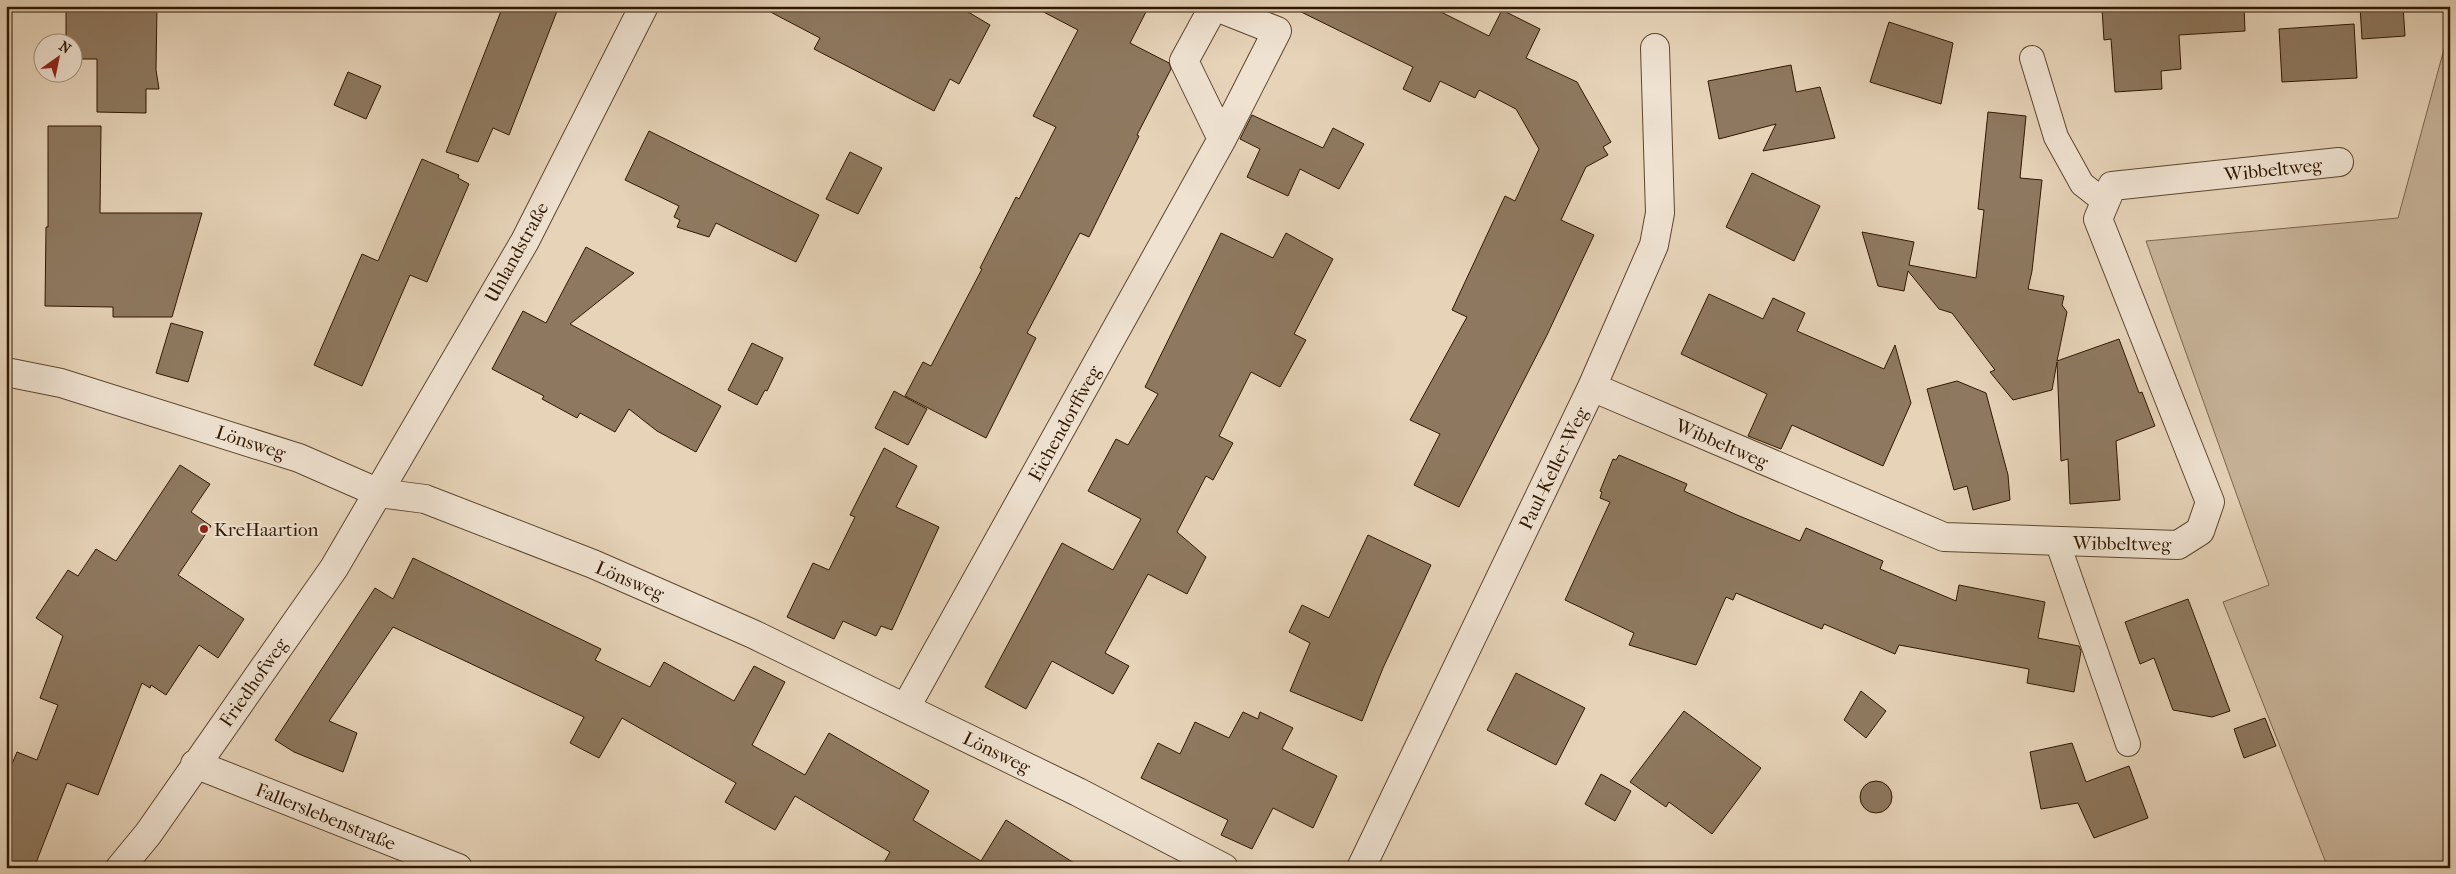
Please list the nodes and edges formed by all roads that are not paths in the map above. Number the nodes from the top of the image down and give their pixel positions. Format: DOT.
graph roads {
  1 [pos="644,6"];
  2 [pos="1655,48"];
  3 [pos="2032,58"];
  4 [pos="1222,139"];
  5 [pos="2339,162"];
  6 [pos="2105,202"];
  7 [pos="6,372"];
  8 [pos="1592,387"];
  9 [pos="379,493"];
  10 [pos="2057,541"];
  11 [pos="906,707"];
  12 [pos="2128,744"];
  13 [pos="195,764"];
  14 [pos="120,868"];
  15 [pos="458,868"];
  16 [pos="1224,868"];
  17 [pos="1361,868"];
  1 -- 9 [label="street, Uhlandstraße"];
  2 -- 8 [label="street, Paul-Keller-Weg"];
  3 -- 6 [label="lane"];
  4 -- 11 [label="street, Eichendorffweg"];
  5 -- 6 [label="street, Wibbeltweg"];
  6 -- 10 [label="street, Wibbeltweg"];
  7 -- 9 [label="street, Lönsweg"];
  8 -- 10 [label="street, Wibbeltweg"];
  8 -- 17 [label="street, Paul-Keller-Weg"];
  9 -- 11 [label="street, Lönsweg"];
  9 -- 13 [label="street, Friedhofweg"];
  10 -- 12 [label="lane"];
  11 -- 16 [label="street, Lönsweg"];
  13 -- 14 [label="street, Friedhofweg"];
  13 -- 15 [label="street, Fallerslebenstraße"];
}
